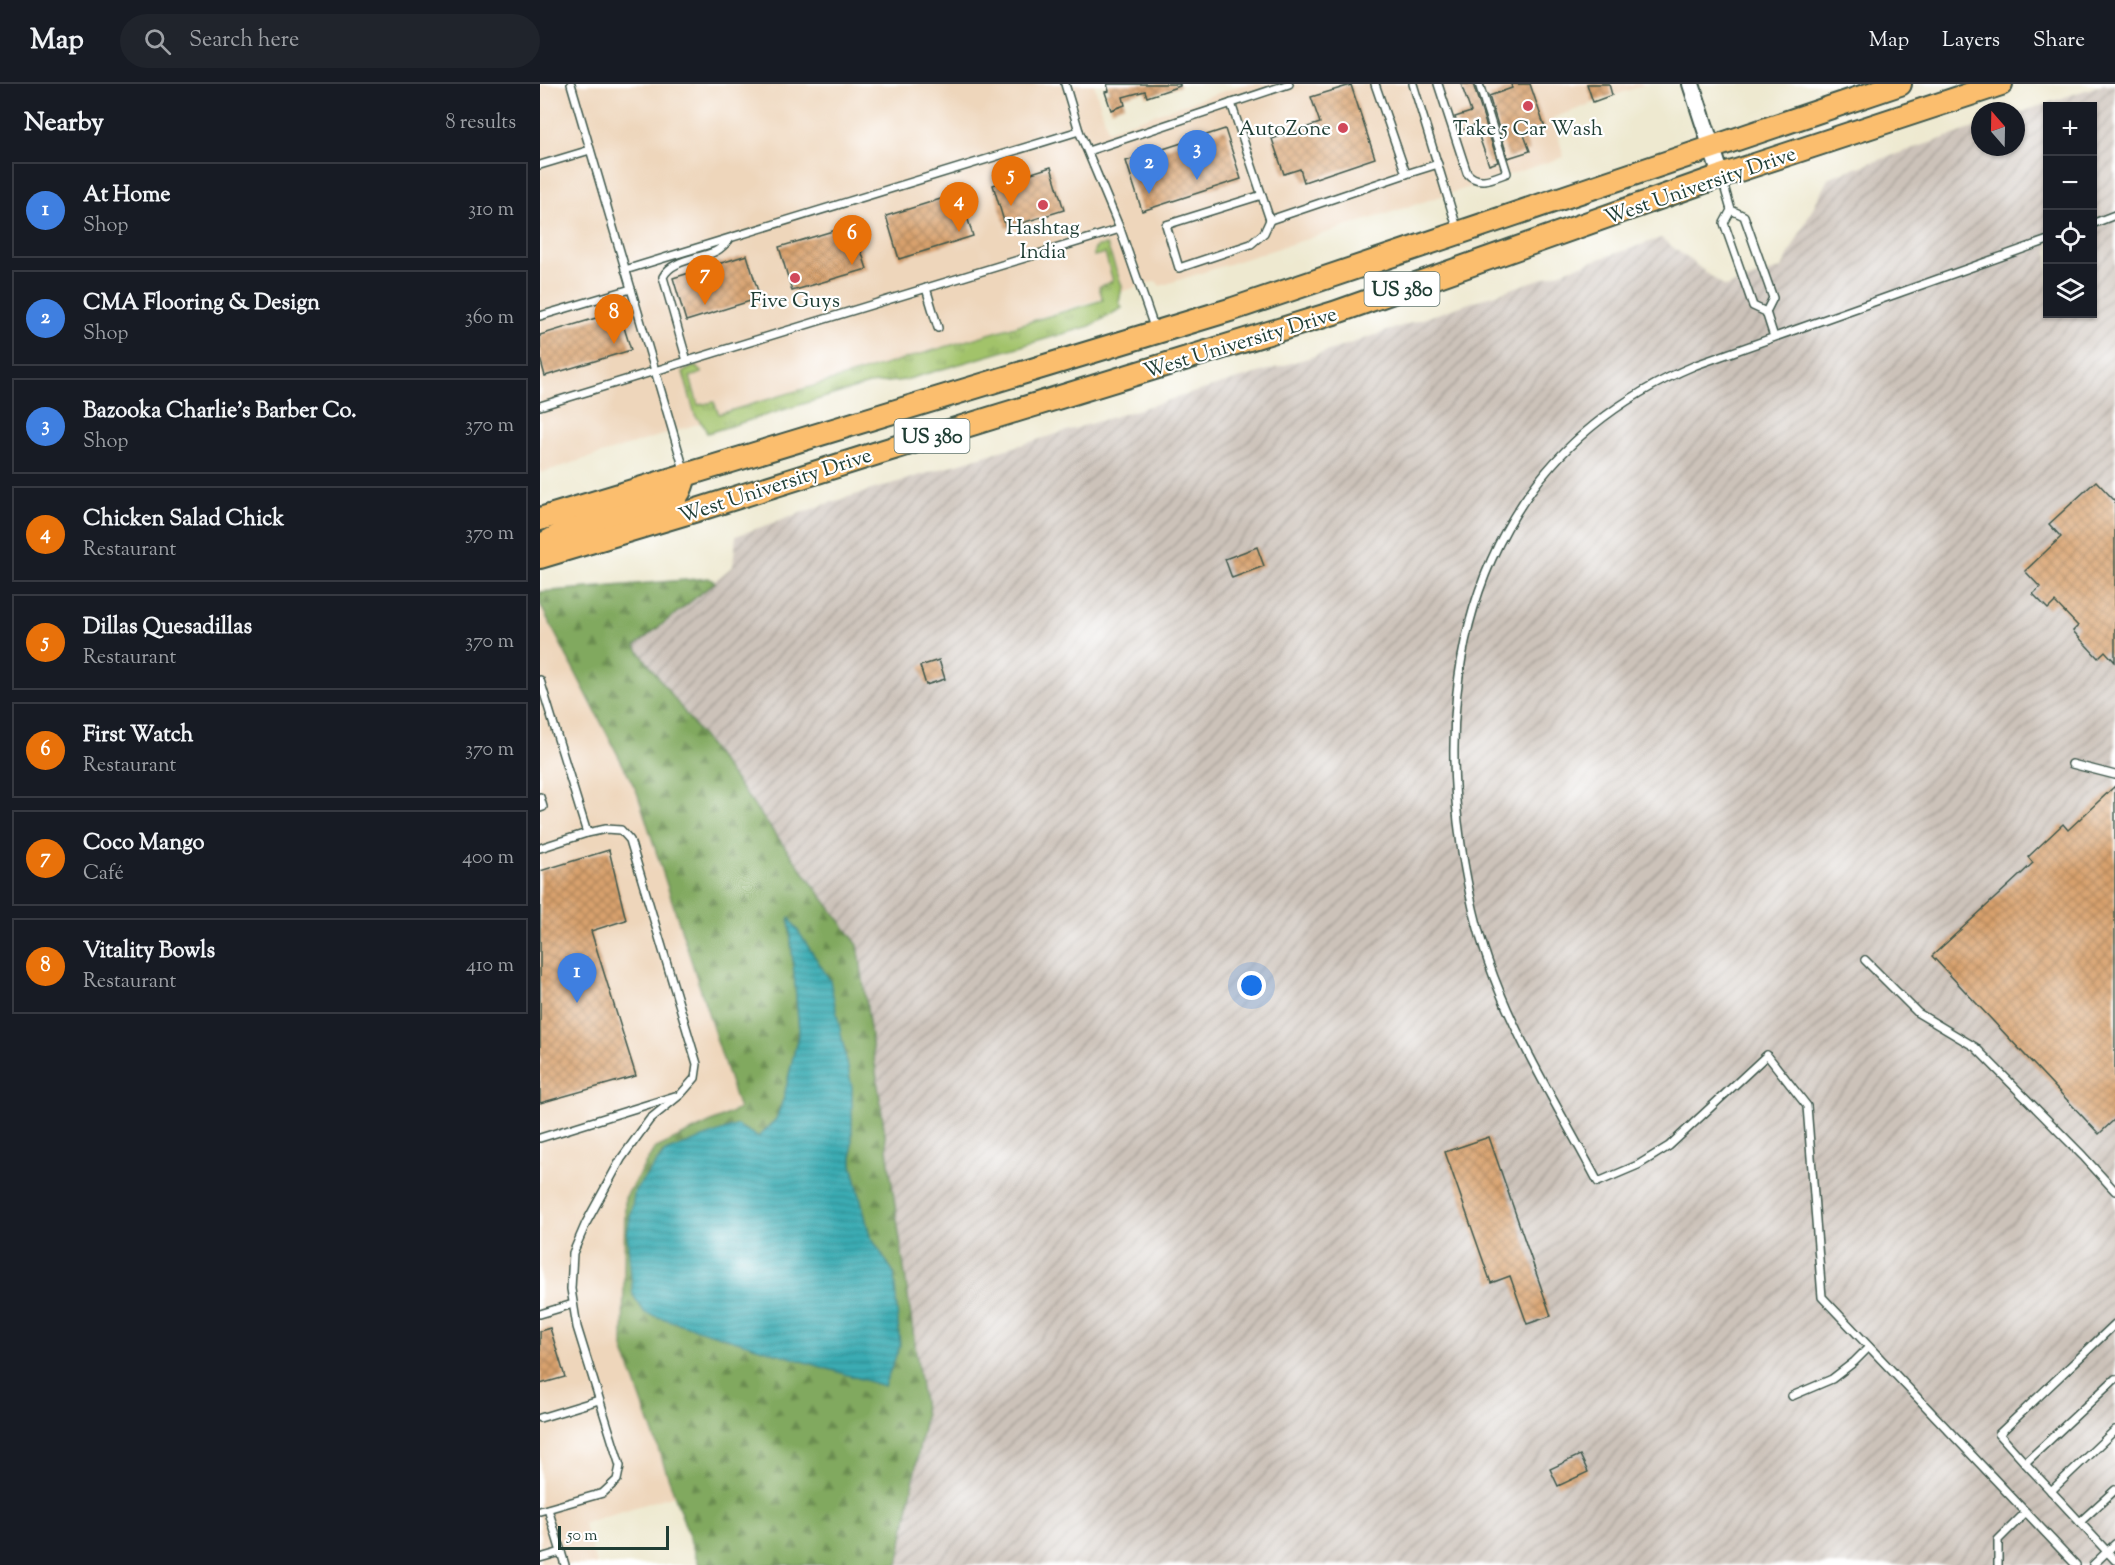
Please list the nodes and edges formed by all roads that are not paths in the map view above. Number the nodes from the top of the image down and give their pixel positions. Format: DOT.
graph roads {
  1 [pos="571,84"];
  2 [pos="1065,84"];
  3 [pos="1288,84"];
  4 [pos="1375,84"];
  5 [pos="1413,84"];
  6 [pos="1438,84"];
  7 [pos="1479,84"];
  8 [pos="1691,84"];
  9 [pos="1900,84"];
  10 [pos="2001,84"];
  11 [pos="1231,103"];
  12 [pos="1079,131"];
  13 [pos="1712,148"];
  14 [pos="590,150"];
  15 [pos="1088,151"];
  16 [pos="1438,164"];
  17 [pos="540,165"];
  18 [pos="1406,174"];
  19 [pos="1721,176"];
  20 [pos="1262,195"];
  21 [pos="1731,210"];
  22 [pos="2115,215"];
  23 [pos="1270,220"];
  24 [pos="2097,222"];
  25 [pos="1120,229"];
  26 [pos="1459,233"];
  27 [pos="730,238"];
  28 [pos="2043,242"];
  29 [pos="625,270"];
  30 [pos="926,288"];
  31 [pos="631,289"];
  32 [pos="1766,312"];
  33 [pos="540,316"];
  34 [pos="938,328"];
  35 [pos="1156,332"];
  36 [pos="1774,337"];
  37 [pos="687,361"];
  38 [pos="1167,364"];
  39 [pos="654,370"];
  40 [pos="540,406"];
  41 [pos="948,431"];
  42 [pos="685,475"];
  43 [pos="697,510"];
  44 [pos="540,519"];
  45 [pos="540,546"];
  46 [pos="540,557"];
  47 [pos="540,680"];
  48 [pos="2072,764"];
  49 [pos="2115,774"];
  50 [pos="540,797"];
  51 [pos="540,808"];
  52 [pos="587,833"];
  53 [pos="540,848"];
  54 [pos="1865,960"];
  55 [pos="681,1094"];
  56 [pos="540,1138"];
  57 [pos="2115,1191"];
  58 [pos="573,1304"];
  59 [pos="541,1311"];
  60 [pos="2115,1324"];
  61 [pos="1869,1347"];
  62 [pos="2115,1379"];
  63 [pos="1792,1396"];
  64 [pos="599,1400"];
  65 [pos="540,1418"];
  66 [pos="2115,1430"];
  67 [pos="2025,1463"];
  68 [pos="2115,1490"];
  69 [pos="2051,1491"];
  70 [pos="548,1509"];
  71 [pos="540,1511"];
  72 [pos="2026,1512"];
  73 [pos="2080,1522"];
  74 [pos="2115,1544"];
  75 [pos="2107,1551"];
  76 [pos="561,1552"];
  77 [pos="540,1558"];
  78 [pos="2115,1560"];
  79 [pos="565,1565"];
  80 [pos="1998,1565"];
  81 [pos="2076,1565"];
  82 [pos="2093,1565"];
  1 -- 14 [label="lane"];
  2 -- 12 [label="lane"];
  3 -- 11 [label="lane"];
  4 -- 18 [label="lane"];
  5 -- 16 [label="lane"];
  6 -- 7 [label="lane"];
  8 -- 13 [label="street"];
  9 -- 13 [label="highway, West University Drive / US 380"];
  10 -- 19 [label="highway, West University Drive / US 380"];
  11 -- 15 [label="lane"];
  11 -- 20 [label="lane"];
  12 -- 15 [label="lane"];
  12 -- 27 [label="lane"];
  13 -- 19 [label="street"];
  13 -- 26 [label="highway, West University Drive / US 380"];
  14 -- 17 [label="lane"];
  14 -- 29 [label="lane"];
  15 -- 25 [label="lane"];
  16 -- 18 [label="lane"];
  16 -- 26 [label="lane"];
  18 -- 23 [label="lane"];
  19 -- 21 [label="lane"];
  19 -- 38 [label="highway, West University Drive / US 380"];
  20 -- 23 [label="lane"];
  20 -- 23 [label="lane"];
  21 -- 32 [label="lane"];
  21 -- 32 [label="lane"];
  22 -- 24 [label="lane"];
  25 -- 30 [label="lane"];
  25 -- 35 [label="lane"];
  26 -- 35 [label="highway, West University Drive / US 380"];
  27 -- 29 [label="lane"];
  27 -- 37 [label="lane"];
  28 -- 36 [label="lane"];
  29 -- 31 [label="lane"];
  30 -- 34 [label="lane"];
  30 -- 37 [label="lane"];
  31 -- 33 [label="lane"];
  31 -- 39 [label="lane"];
  32 -- 36 [label="lane"];
  35 -- 38 [label="highway"];
  35 -- 41 [label="highway"];
  35 -- 42 [label="highway, West University Drive / US 380"];
  36 -- 61 [label="lane"];
  37 -- 39 [label="lane"];
  38 -- 41 [label="highway, West University Drive / US 380"];
  39 -- 40 [label="lane"];
  39 -- 42 [label="lane"];
  41 -- 43 [label="highway, West University Drive / US 380"];
  42 -- 43 [label="highway"];
  42 -- 44 [label="highway, West University Drive / US 380"];
  42 -- 45 [label="highway"];
  43 -- 46 [label="highway, West University Drive / US 380"];
  47 -- 52 [label="lane"];
  48 -- 49 [label="lane"];
  50 -- 51 [label="lane"];
  52 -- 53 [label="lane"];
  52 -- 55 [label="lane"];
  54 -- 57 [label="lane"];
  55 -- 56 [label="lane"];
  55 -- 58 [label="lane"];
  58 -- 59 [label="lane"];
  58 -- 64 [label="lane"];
  60 -- 67 [label="lane"];
  61 -- 63 [label="lane"];
  61 -- 72 [label="lane"];
  62 -- 67 [label="lane"];
  64 -- 65 [label="lane"];
  64 -- 70 [label="lane"];
  66 -- 69 [label="lane"];
  67 -- 69 [label="lane"];
  68 -- 73 [label="lane"];
  69 -- 73 [label="lane"];
  70 -- 71 [label="lane"];
  70 -- 76 [label="lane"];
  72 -- 80 [label="lane"];
  72 -- 81 [label="lane"];
  73 -- 75 [label="lane"];
  74 -- 75 [label="lane"];
  75 -- 78 [label="lane"];
  75 -- 82 [label="lane"];
  76 -- 77 [label="lane"];
  76 -- 79 [label="lane"];
}
